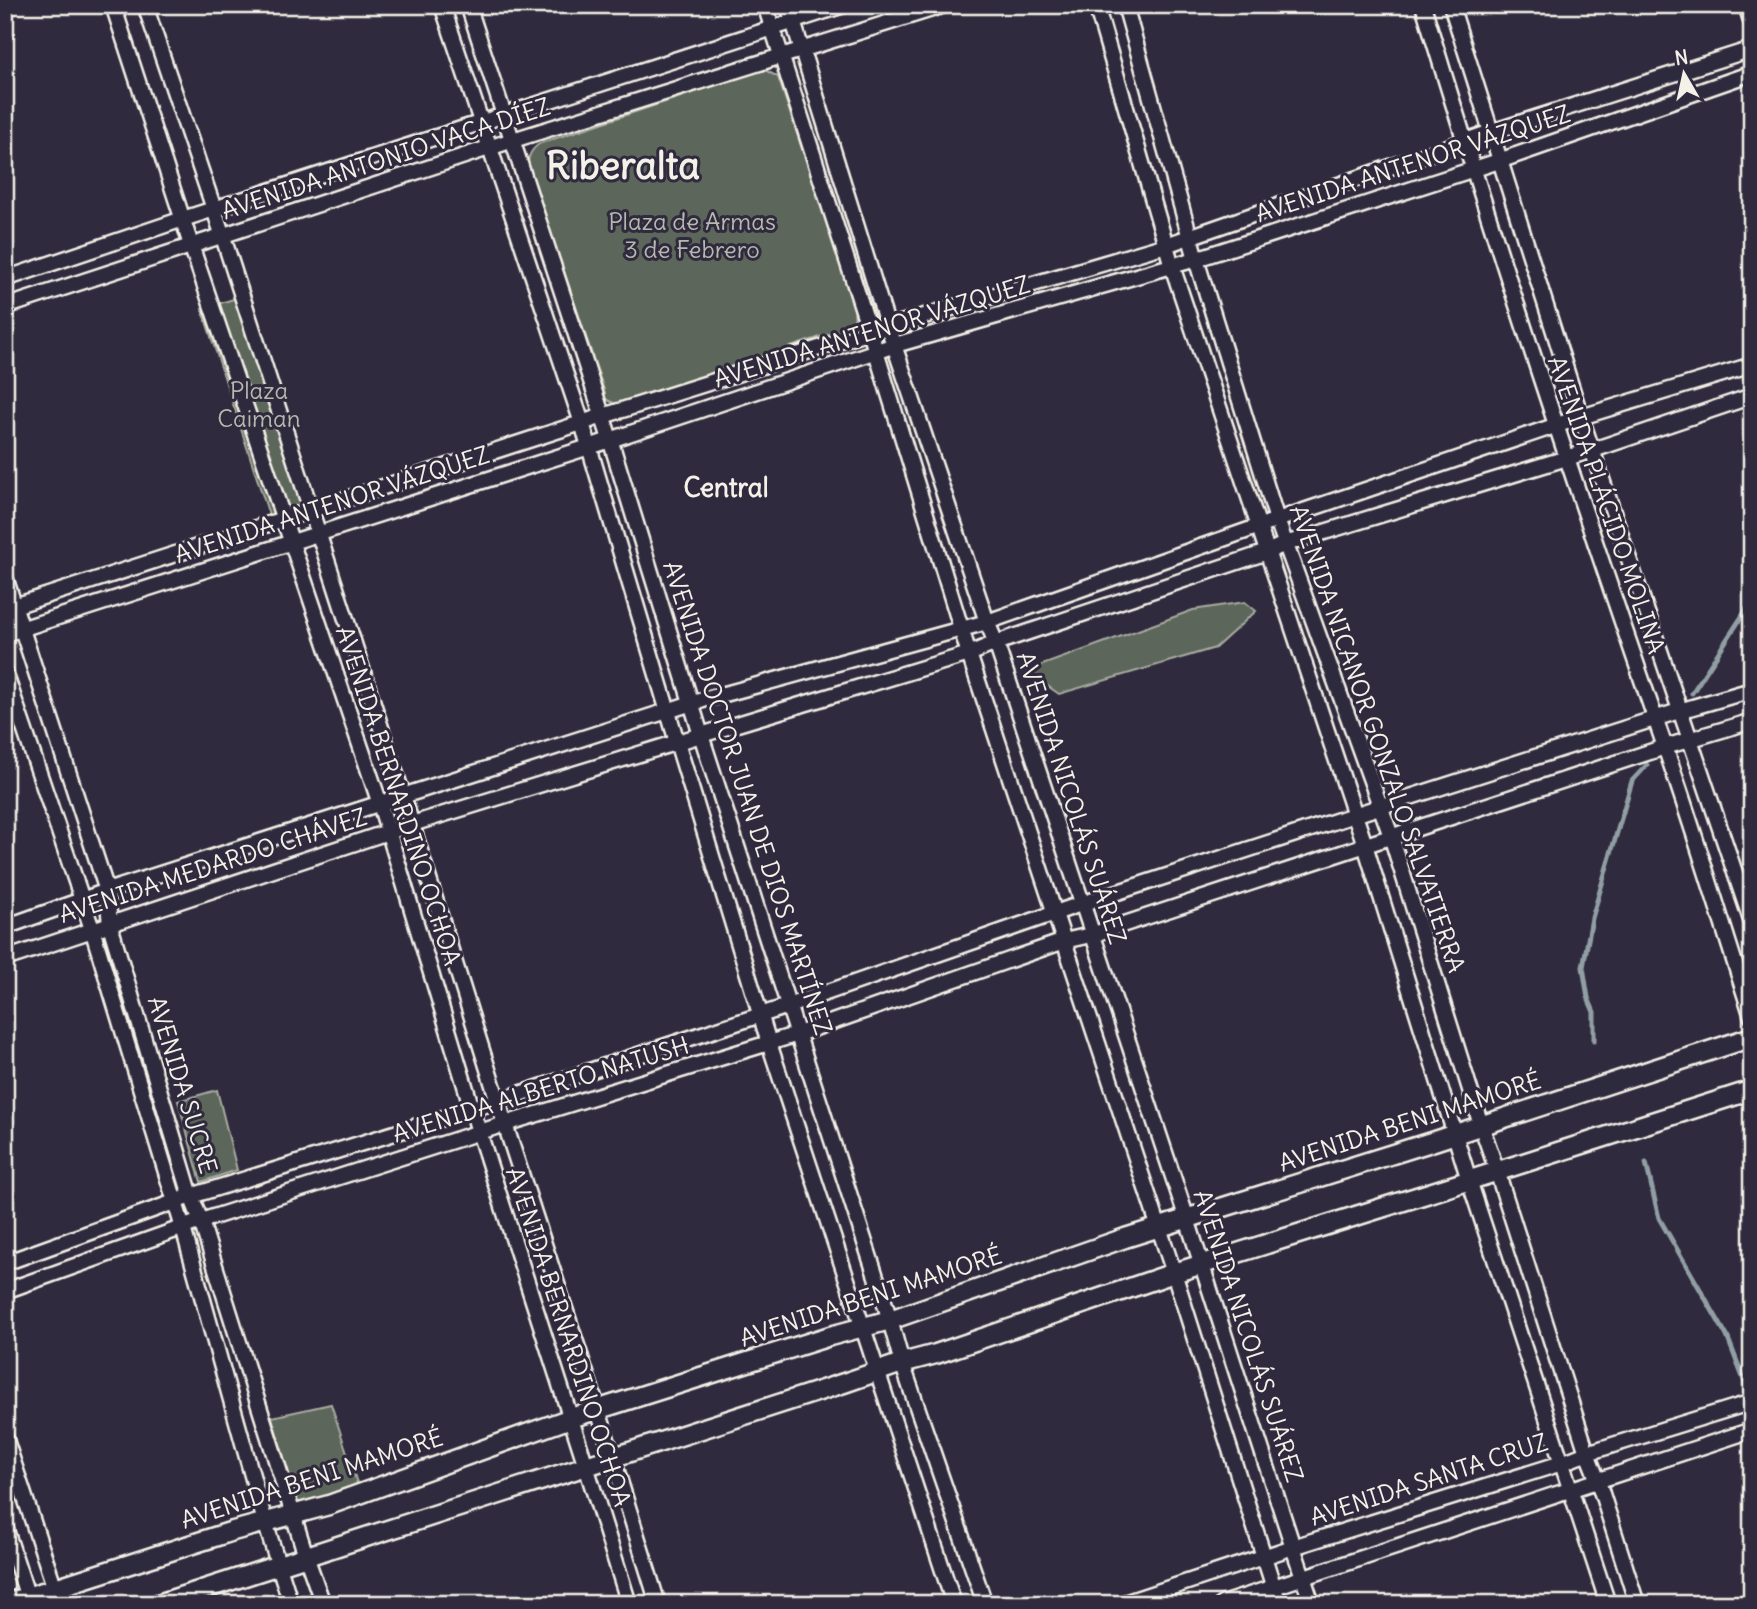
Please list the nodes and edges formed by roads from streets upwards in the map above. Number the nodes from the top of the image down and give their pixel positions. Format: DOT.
graph roads {
  1 [pos="113,5"];
  2 [pos="145,5"];
  3 [pos="442,5"];
  4 [pos="468,5"];
  5 [pos="765,5"];
  6 [pos="788,5"];
  7 [pos="844,5"];
  8 [pos="945,5"];
  9 [pos="1096,5"];
  10 [pos="1125,5"];
  11 [pos="1423,5"];
  12 [pos="1451,5"];
  13 [pos="1746,5"];
  14 [pos="794,21"];
  15 [pos="1752,24"];
  16 [pos="772,28"];
  17 [pos="1752,49"];
  18 [pos="803,50"];
  19 [pos="782,57"];
  20 [pos="1752,74"];
  21 [pos="504,116"];
  22 [pos="481,123"];
  23 [pos="1491,132"];
  24 [pos="513,140"];
  25 [pos="1464,141"];
  26 [pos="491,148"];
  27 [pos="1499,161"];
  28 [pos="1473,169"];
  29 [pos="214,209"];
  30 [pos="183,219"];
  31 [pos="222,237"];
  32 [pos="1189,237"];
  33 [pos="1166,245"];
  34 [pos="191,246"];
  35 [pos="1196,259"];
  36 [pos="1172,266"];
  37 [pos="5,279"];
  38 [pos="5,307"];
  39 [pos="888,327"];
  40 [pos="870,332"];
  41 [pos="895,345"];
  42 [pos="876,351"];
  43 [pos="1752,365"];
  44 [pos="1752,396"];
  45 [pos="603,416"];
  46 [pos="1581,417"];
  47 [pos="582,423"];
  48 [pos="1555,427"];
  49 [pos="610,439"];
  50 [pos="589,447"];
  51 [pos="1593,450"];
  52 [pos="1566,458"];
  53 [pos="310,511"];
  54 [pos="285,519"];
  55 [pos="1277,520"];
  56 [pos="1259,527"];
  57 [pos="318,534"];
  58 [pos="292,542"];
  59 [pos="1285,544"];
  60 [pos="1267,552"];
  61 [pos="5,577"];
  62 [pos="10,607"];
  63 [pos="988,622"];
  64 [pos="22,629"];
  65 [pos="961,629"];
  66 [pos="5,634"];
  67 [pos="996,643"];
  68 [pos="970,654"];
  69 [pos="5,672"];
  70 [pos="1752,690"];
  71 [pos="692,704"];
  72 [pos="667,711"];
  73 [pos="1679,711"];
  74 [pos="1654,719"];
  75 [pos="1752,721"];
  76 [pos="701,735"];
  77 [pos="1690,740"];
  78 [pos="677,742"];
  79 [pos="1665,747"];
  80 [pos="403,796"];
  81 [pos="380,804"];
  82 [pos="1381,806"];
  83 [pos="1353,815"];
  84 [pos="412,824"];
  85 [pos="388,832"];
  86 [pos="1391,836"];
  87 [pos="1365,845"];
  88 [pos="107,891"];
  89 [pos="81,900"];
  90 [pos="1081,904"];
  91 [pos="1056,913"];
  92 [pos="1752,923"];
  93 [pos="110,925"];
  94 [pos="5,927"];
  95 [pos="92,929"];
  96 [pos="1091,934"];
  97 [pos="1064,942"];
  98 [pos="5,958"];
  99 [pos="788,1006"];
  100 [pos="761,1015"];
  101 [pos="1752,1017"];
  102 [pos="798,1034"];
  103 [pos="1752,1037"];
  104 [pos="769,1043"];
  105 [pos="1752,1090"];
  106 [pos="498,1101"];
  107 [pos="472,1108"];
  108 [pos="505,1124"];
  109 [pos="1481,1125"];
  110 [pos="479,1132"];
  111 [pos="1454,1134"];
  112 [pos="1497,1171"];
  113 [pos="1469,1180"];
  114 [pos="191,1196"];
  115 [pos="176,1202"];
  116 [pos="1187,1219"];
  117 [pos="201,1221"];
  118 [pos="183,1228"];
  119 [pos="1159,1228"];
  120 [pos="5,1263"];
  121 [pos="1201,1264"];
  122 [pos="1174,1273"];
  123 [pos="5,1291"];
  124 [pos="890,1320"];
  125 [pos="862,1327"];
  126 [pos="902,1363"];
  127 [pos="878,1371"];
  128 [pos="1752,1402"];
  129 [pos="598,1410"];
  130 [pos="571,1418"];
  131 [pos="1752,1430"];
  132 [pos="5,1437"];
  133 [pos="1587,1453"];
  134 [pos="612,1457"];
  135 [pos="1562,1463"];
  136 [pos="586,1466"];
  137 [pos="1598,1481"];
  138 [pos="1571,1489"];
  139 [pos="294,1515"];
  140 [pos="265,1522"];
  141 [pos="5,1527"];
  142 [pos="1293,1548"];
  143 [pos="306,1556"];
  144 [pos="1264,1557"];
  145 [pos="278,1565"];
  146 [pos="1304,1577"];
  147 [pos="1274,1587"];
  148 [pos="57,1596"];
  149 [pos="29,1600"];
  150 [pos="5,1604"];
  151 [pos="158,1604"];
  152 [pos="291,1604"];
  153 [pos="323,1604"];
  154 [pos="629,1604"];
  155 [pos="659,1604"];
  156 [pos="954,1604"];
  157 [pos="985,1604"];
  158 [pos="1121,1604"];
  159 [pos="1222,1604"];
  160 [pos="1279,1604"];
  161 [pos="1312,1604"];
  162 [pos="1608,1604"];
  163 [pos="1637,1604"];
  1 -- 30 [label="street, AVENIDA BERNARDINO OCHOA"];
  2 -- 29 [label="street, AVENIDA BERNARDINO OCHOA"];
  3 -- 22 [label="street, AVENIDA DOCTOR JUAN DE DIOS MARTÍNEZ"];
  4 -- 21 [label="street, AVENIDA DOCTOR JUAN DE DIOS MARTÍNEZ"];
  5 -- 16 [label="street, AVENIDA NICOLÁS SUÁREZ"];
  6 -- 14 [label="street, AVENIDA NICOLÁS SUÁREZ"];
  7 -- 14 [label="street, AVENIDA ANTONIO VACA DÍEZ"];
  8 -- 18 [label="street, AVENIDA ANTONIO VACA DÍEZ"];
  9 -- 33 [label="street, AVENIDA NICANOR GONZALO SALVATIERRA"];
  10 -- 32 [label="street, AVENIDA NICANOR GONZALO SALVATIERRA"];
  11 -- 25 [label="street, AVENIDA PLÁCIDO MOLINA"];
  12 -- 23 [label="street, AVENIDA PLÁCIDO MOLINA"];
  13 -- 15 [label="street"];
  14 -- 16 [label="street, AVENIDA ANTONIO VACA DÍEZ"];
  14 -- 18 [label="street, AVENIDA NICOLÁS SUÁREZ"];
  16 -- 19 [label="street, AVENIDA NICOLÁS SUÁREZ"];
  16 -- 21 [label="street, AVENIDA ANTONIO VACA DÍEZ"];
  17 -- 23 [label="street, AVENIDA ANTENOR VÁZQUEZ"];
  18 -- 19 [label="street, AVENIDA ANTONIO VACA DÍEZ"];
  18 -- 39 [label="street, AVENIDA NICOLÁS SUÁREZ"];
  19 -- 24 [label="street, AVENIDA ANTONIO VACA DÍEZ"];
  19 -- 40 [label="street, AVENIDA NICOLÁS SUÁREZ"];
  20 -- 27 [label="street, AVENIDA ANTENOR VÁZQUEZ"];
  21 -- 22 [label="street, AVENIDA ANTONIO VACA DÍEZ"];
  21 -- 24 [label="street, AVENIDA DOCTOR JUAN DE DIOS MARTÍNEZ"];
  22 -- 26 [label="street, AVENIDA DOCTOR JUAN DE DIOS MARTÍNEZ"];
  22 -- 29 [label="street, AVENIDA ANTONIO VACA DÍEZ"];
  23 -- 25 [label="street, AVENIDA ANTENOR VÁZQUEZ"];
  23 -- 27 [label="street, AVENIDA PLÁCIDO MOLINA"];
  24 -- 26 [label="street, AVENIDA ANTONIO VACA DÍEZ"];
  24 -- 45 [label="street, AVENIDA DOCTOR JUAN DE DIOS MARTÍNEZ"];
  25 -- 28 [label="street, AVENIDA PLÁCIDO MOLINA"];
  25 -- 32 [label="street, AVENIDA ANTENOR VÁZQUEZ"];
  26 -- 31 [label="street, AVENIDA ANTONIO VACA DÍEZ"];
  26 -- 47 [label="street, AVENIDA DOCTOR JUAN DE DIOS MARTÍNEZ"];
  27 -- 28 [label="street, AVENIDA ANTENOR VÁZQUEZ"];
  27 -- 46 [label="street, AVENIDA PLÁCIDO MOLINA"];
  28 -- 35 [label="street, AVENIDA ANTENOR VÁZQUEZ"];
  28 -- 48 [label="street, AVENIDA PLÁCIDO MOLINA"];
  29 -- 30 [label="street, AVENIDA ANTONIO VACA DÍEZ"];
  29 -- 31 [label="street, AVENIDA BERNARDINO OCHOA"];
  30 -- 34 [label="street, AVENIDA BERNARDINO OCHOA"];
  30 -- 37 [label="street, AVENIDA ANTONIO VACA DÍEZ"];
  31 -- 34 [label="street, AVENIDA ANTONIO VACA DÍEZ"];
  31 -- 53 [label="street, AVENIDA BERNARDINO OCHOA"];
  32 -- 33 [label="street, AVENIDA ANTENOR VÁZQUEZ"];
  32 -- 35 [label="street, AVENIDA NICANOR GONZALO SALVATIERRA"];
  33 -- 36 [label="street, AVENIDA NICANOR GONZALO SALVATIERRA"];
  33 -- 39 [label="street, AVENIDA ANTENOR VÁZQUEZ"];
  34 -- 38 [label="street, AVENIDA ANTONIO VACA DÍEZ"];
  34 -- 54 [label="street, AVENIDA BERNARDINO OCHOA"];
  35 -- 36 [label="street, AVENIDA ANTENOR VÁZQUEZ"];
  35 -- 55 [label="street, AVENIDA NICANOR GONZALO SALVATIERRA"];
  36 -- 41 [label="street, AVENIDA ANTENOR VÁZQUEZ"];
  36 -- 56 [label="street, AVENIDA NICANOR GONZALO SALVATIERRA"];
  39 -- 40 [label="street, AVENIDA ANTENOR VÁZQUEZ"];
  39 -- 41 [label="street, AVENIDA NICOLÁS SUÁREZ"];
  40 -- 42 [label="street, AVENIDA NICOLÁS SUÁREZ"];
  40 -- 45 [label="street, AVENIDA ANTENOR VÁZQUEZ"];
  41 -- 42 [label="street, AVENIDA ANTENOR VÁZQUEZ"];
  41 -- 63 [label="street, AVENIDA NICOLÁS SUÁREZ"];
  42 -- 49 [label="street, AVENIDA ANTENOR VÁZQUEZ"];
  42 -- 65 [label="street, AVENIDA NICOLÁS SUÁREZ"];
  43 -- 46 [label="street, AVENIDA MEDARDO CHÁVEZ"];
  44 -- 51 [label="street, AVENIDA MEDARDO CHÁVEZ"];
  45 -- 47 [label="street, AVENIDA ANTENOR VÁZQUEZ"];
  45 -- 49 [label="street, AVENIDA DOCTOR JUAN DE DIOS MARTÍNEZ"];
  46 -- 48 [label="street, AVENIDA MEDARDO CHÁVEZ"];
  46 -- 51 [label="street, AVENIDA PLÁCIDO MOLINA"];
  47 -- 50 [label="street, AVENIDA DOCTOR JUAN DE DIOS MARTÍNEZ"];
  47 -- 53 [label="street, AVENIDA ANTENOR VÁZQUEZ"];
  48 -- 52 [label="street, AVENIDA PLÁCIDO MOLINA"];
  48 -- 55 [label="street, AVENIDA MEDARDO CHÁVEZ"];
  49 -- 50 [label="street, AVENIDA ANTENOR VÁZQUEZ"];
  49 -- 71 [label="street, AVENIDA DOCTOR JUAN DE DIOS MARTÍNEZ"];
  50 -- 57 [label="street, AVENIDA ANTENOR VÁZQUEZ"];
  50 -- 72 [label="street, AVENIDA DOCTOR JUAN DE DIOS MARTÍNEZ"];
  51 -- 52 [label="street, AVENIDA MEDARDO CHÁVEZ"];
  51 -- 73 [label="street, AVENIDA PLÁCIDO MOLINA"];
  52 -- 59 [label="street, AVENIDA MEDARDO CHÁVEZ"];
  52 -- 74 [label="street, AVENIDA PLÁCIDO MOLINA"];
  53 -- 54 [label="street, AVENIDA ANTENOR VÁZQUEZ"];
  53 -- 57 [label="street, AVENIDA BERNARDINO OCHOA"];
  54 -- 58 [label="street, AVENIDA BERNARDINO OCHOA"];
  54 -- 62 [label="street, AVENIDA ANTENOR VÁZQUEZ"];
  55 -- 56 [label="street, AVENIDA MEDARDO CHÁVEZ"];
  55 -- 59 [label="street, AVENIDA NICANOR GONZALO SALVATIERRA"];
  56 -- 60 [label="street, AVENIDA NICANOR GONZALO SALVATIERRA"];
  56 -- 63 [label="street, AVENIDA MEDARDO CHÁVEZ"];
  57 -- 58 [label="street, AVENIDA ANTENOR VÁZQUEZ"];
  57 -- 80 [label="street, AVENIDA BERNARDINO OCHOA"];
  58 -- 64 [label="street, AVENIDA ANTENOR VÁZQUEZ"];
  58 -- 81 [label="street, AVENIDA BERNARDINO OCHOA"];
  59 -- 60 [label="street, AVENIDA MEDARDO CHÁVEZ"];
  59 -- 82 [label="street, AVENIDA NICANOR GONZALO SALVATIERRA"];
  60 -- 67 [label="street, AVENIDA MEDARDO CHÁVEZ"];
  60 -- 83 [label="street, AVENIDA NICANOR GONZALO SALVATIERRA"];
  61 -- 62 [label="street, AVENIDA SUCRE"];
  62 -- 64 [label="street, AVENIDA SUCRE"];
  63 -- 65 [label="street, AVENIDA MEDARDO CHÁVEZ"];
  63 -- 67 [label="street, AVENIDA NICOLÁS SUÁREZ"];
  64 -- 66 [label="street, AVENIDA ANTENOR VÁZQUEZ"];
  64 -- 88 [label="street, AVENIDA SUCRE"];
  65 -- 68 [label="street, AVENIDA NICOLÁS SUÁREZ"];
  65 -- 71 [label="street, AVENIDA MEDARDO CHÁVEZ"];
  67 -- 68 [label="street, AVENIDA MEDARDO CHÁVEZ"];
  67 -- 90 [label="street, AVENIDA NICOLÁS SUÁREZ"];
  68 -- 76 [label="street, AVENIDA MEDARDO CHÁVEZ"];
  68 -- 91 [label="street, AVENIDA NICOLÁS SUÁREZ"];
  69 -- 89 [label="street, AVENIDA SUCRE"];
  70 -- 73 [label="street, AVENIDA ALBERTO NATUSH"];
  71 -- 72 [label="street, AVENIDA MEDARDO CHÁVEZ"];
  71 -- 76 [label="street, AVENIDA DOCTOR JUAN DE DIOS MARTÍNEZ"];
  72 -- 78 [label="street, AVENIDA DOCTOR JUAN DE DIOS MARTÍNEZ"];
  72 -- 80 [label="street, AVENIDA MEDARDO CHÁVEZ"];
  73 -- 74 [label="street, AVENIDA ALBERTO NATUSH"];
  73 -- 77 [label="street, AVENIDA PLÁCIDO MOLINA"];
  74 -- 79 [label="street, AVENIDA PLÁCIDO MOLINA"];
  74 -- 82 [label="street, AVENIDA ALBERTO NATUSH"];
  75 -- 77 [label="street, AVENIDA ALBERTO NATUSH"];
  76 -- 78 [label="street, AVENIDA MEDARDO CHÁVEZ"];
  76 -- 99 [label="street, AVENIDA DOCTOR JUAN DE DIOS MARTÍNEZ"];
  77 -- 79 [label="street, AVENIDA ALBERTO NATUSH"];
  77 -- 92 [label="street, AVENIDA PLÁCIDO MOLINA"];
  78 -- 84 [label="street, AVENIDA MEDARDO CHÁVEZ"];
  78 -- 100 [label="street, AVENIDA DOCTOR JUAN DE DIOS MARTÍNEZ"];
  79 -- 86 [label="street, AVENIDA ALBERTO NATUSH"];
  79 -- 101 [label="street, AVENIDA PLÁCIDO MOLINA"];
  80 -- 81 [label="street, AVENIDA MEDARDO CHÁVEZ"];
  80 -- 84 [label="street, AVENIDA BERNARDINO OCHOA"];
  81 -- 85 [label="street, AVENIDA BERNARDINO OCHOA"];
  81 -- 88 [label="street, AVENIDA MEDARDO CHÁVEZ"];
  82 -- 83 [label="street, AVENIDA ALBERTO NATUSH"];
  82 -- 86 [label="street, AVENIDA NICANOR GONZALO SALVATIERRA"];
  83 -- 87 [label="street, AVENIDA NICANOR GONZALO SALVATIERRA"];
  83 -- 90 [label="street, AVENIDA ALBERTO NATUSH"];
  84 -- 85 [label="street, AVENIDA MEDARDO CHÁVEZ"];
  84 -- 106 [label="street, AVENIDA BERNARDINO OCHOA"];
  85 -- 93 [label="street, AVENIDA MEDARDO CHÁVEZ"];
  85 -- 107 [label="street, AVENIDA BERNARDINO OCHOA"];
  86 -- 87 [label="street, AVENIDA ALBERTO NATUSH"];
  86 -- 109 [label="street, AVENIDA NICANOR GONZALO SALVATIERRA"];
  87 -- 96 [label="street, AVENIDA ALBERTO NATUSH"];
  87 -- 111 [label="street, AVENIDA NICANOR GONZALO SALVATIERRA"];
  88 -- 89 [label="street, AVENIDA MEDARDO CHÁVEZ"];
  88 -- 93 [label="street, AVENIDA SUCRE"];
  89 -- 94 [label="street, AVENIDA MEDARDO CHÁVEZ"];
  89 -- 95 [label="street, AVENIDA SUCRE"];
  90 -- 91 [label="street, AVENIDA ALBERTO NATUSH"];
  90 -- 96 [label="street, AVENIDA NICOLÁS SUÁREZ"];
  91 -- 97 [label="street, AVENIDA NICOLÁS SUÁREZ"];
  91 -- 99 [label="street, AVENIDA ALBERTO NATUSH"];
  93 -- 95 [label="street, AVENIDA MEDARDO CHÁVEZ"];
  93 -- 114 [label="street, AVENIDA SUCRE"];
  95 -- 98 [label="street, AVENIDA MEDARDO CHÁVEZ"];
  95 -- 115 [label="street, AVENIDA SUCRE"];
  96 -- 97 [label="street, AVENIDA ALBERTO NATUSH"];
  96 -- 116 [label="street, AVENIDA NICOLÁS SUÁREZ"];
  97 -- 102 [label="street, AVENIDA ALBERTO NATUSH"];
  97 -- 119 [label="street, AVENIDA NICOLÁS SUÁREZ"];
  99 -- 100 [label="street, AVENIDA ALBERTO NATUSH"];
  99 -- 102 [label="street, AVENIDA DOCTOR JUAN DE DIOS MARTÍNEZ"];
  100 -- 104 [label="street, AVENIDA DOCTOR JUAN DE DIOS MARTÍNEZ"];
  100 -- 106 [label="street, AVENIDA ALBERTO NATUSH"];
  102 -- 104 [label="street, AVENIDA ALBERTO NATUSH"];
  102 -- 124 [label="street, AVENIDA DOCTOR JUAN DE DIOS MARTÍNEZ"];
  103 -- 109 [label="street, AVENIDA BENI MAMORÉ"];
  104 -- 108 [label="street, AVENIDA ALBERTO NATUSH"];
  104 -- 125 [label="street, AVENIDA DOCTOR JUAN DE DIOS MARTÍNEZ"];
  105 -- 112 [label="street"];
  106 -- 107 [label="street, AVENIDA ALBERTO NATUSH"];
  106 -- 108 [label="street, AVENIDA BERNARDINO OCHOA"];
  107 -- 110 [label="street, AVENIDA BERNARDINO OCHOA"];
  107 -- 114 [label="street, AVENIDA ALBERTO NATUSH"];
  108 -- 110 [label="street, AVENIDA ALBERTO NATUSH"];
  108 -- 129 [label="street, AVENIDA BERNARDINO OCHOA"];
  109 -- 111 [label="street, AVENIDA BENI MAMORÉ"];
  109 -- 112 [label="street, AVENIDA NICANOR GONZALO SALVATIERRA"];
  110 -- 117 [label="street, AVENIDA ALBERTO NATUSH"];
  110 -- 130 [label="street, AVENIDA BERNARDINO OCHOA"];
  111 -- 113 [label="street, AVENIDA NICANOR GONZALO SALVATIERRA"];
  111 -- 116 [label="street, AVENIDA BENI MAMORÉ"];
  112 -- 113 [label="street"];
  112 -- 133 [label="street, AVENIDA NICANOR GONZALO SALVATIERRA"];
  113 -- 121 [label="street"];
  113 -- 135 [label="street, AVENIDA NICANOR GONZALO SALVATIERRA"];
  114 -- 115 [label="street, AVENIDA ALBERTO NATUSH"];
  114 -- 117 [label="street, AVENIDA SUCRE"];
  115 -- 118 [label="street, AVENIDA SUCRE"];
  115 -- 120 [label="street, AVENIDA ALBERTO NATUSH"];
  116 -- 119 [label="street, AVENIDA BENI MAMORÉ"];
  116 -- 121 [label="street, AVENIDA NICOLÁS SUÁREZ"];
  117 -- 118 [label="street, AVENIDA ALBERTO NATUSH"];
  117 -- 139 [label="street, AVENIDA SUCRE"];
  118 -- 123 [label="street, AVENIDA ALBERTO NATUSH"];
  118 -- 140 [label="street, AVENIDA SUCRE"];
  119 -- 122 [label="street, AVENIDA NICOLÁS SUÁREZ"];
  119 -- 124 [label="street, AVENIDA BENI MAMORÉ"];
  121 -- 122 [label="street"];
  121 -- 142 [label="street, AVENIDA NICOLÁS SUÁREZ"];
  122 -- 126 [label="street"];
  122 -- 144 [label="street, AVENIDA NICOLÁS SUÁREZ"];
  124 -- 125 [label="street, AVENIDA BENI MAMORÉ"];
  124 -- 126 [label="street, AVENIDA DOCTOR JUAN DE DIOS MARTÍNEZ"];
  125 -- 127 [label="street, AVENIDA DOCTOR JUAN DE DIOS MARTÍNEZ"];
  125 -- 129 [label="street, AVENIDA BENI MAMORÉ"];
  126 -- 127 [label="street"];
  126 -- 157 [label="street, AVENIDA DOCTOR JUAN DE DIOS MARTÍNEZ"];
  127 -- 134 [label="street"];
  127 -- 156 [label="street, AVENIDA DOCTOR JUAN DE DIOS MARTÍNEZ"];
  128 -- 133 [label="street, AVENIDA SANTA CRUZ"];
  129 -- 130 [label="street, AVENIDA BENI MAMORÉ"];
  129 -- 134 [label="street, AVENIDA BERNARDINO OCHOA"];
  130 -- 136 [label="street, AVENIDA BERNARDINO OCHOA"];
  130 -- 139 [label="street, AVENIDA BENI MAMORÉ"];
  131 -- 137 [label="street"];
  132 -- 148 [label="street"];
  133 -- 135 [label="street, AVENIDA SANTA CRUZ"];
  133 -- 137 [label="street, AVENIDA NICANOR GONZALO SALVATIERRA"];
  134 -- 136 [label="street"];
  134 -- 155 [label="street, AVENIDA BERNARDINO OCHOA"];
  135 -- 138 [label="street, AVENIDA NICANOR GONZALO SALVATIERRA"];
  135 -- 142 [label="street, AVENIDA SANTA CRUZ"];
  136 -- 143 [label="street"];
  136 -- 154 [label="street, AVENIDA BERNARDINO OCHOA"];
  137 -- 138 [label="street"];
  137 -- 163 [label="street, AVENIDA NICANOR GONZALO SALVATIERRA"];
  138 -- 146 [label="street"];
  138 -- 162 [label="street, AVENIDA NICANOR GONZALO SALVATIERRA"];
  139 -- 140 [label="street, AVENIDA BENI MAMORÉ"];
  139 -- 143 [label="street, AVENIDA SUCRE"];
  140 -- 145 [label="street, AVENIDA SUCRE"];
  140 -- 148 [label="street, AVENIDA BENI MAMORÉ"];
  141 -- 149 [label="street"];
  142 -- 144 [label="street, AVENIDA SANTA CRUZ"];
  142 -- 146 [label="street, AVENIDA NICOLÁS SUÁREZ"];
  143 -- 145 [label="street"];
  143 -- 153 [label="street, AVENIDA SUCRE"];
  144 -- 147 [label="street, AVENIDA NICOLÁS SUÁREZ"];
  144 -- 158 [label="street, AVENIDA SANTA CRUZ"];
  145 -- 151 [label="street"];
  145 -- 152 [label="street, AVENIDA SUCRE"];
  146 -- 147 [label="street"];
  146 -- 161 [label="street, AVENIDA NICOLÁS SUÁREZ"];
  147 -- 159 [label="street"];
  147 -- 160 [label="street, AVENIDA NICOLÁS SUÁREZ"];
  148 -- 149 [label="street, AVENIDA BENI MAMORÉ"];
  149 -- 150 [label="street, AVENIDA BENI MAMORÉ"];
}
